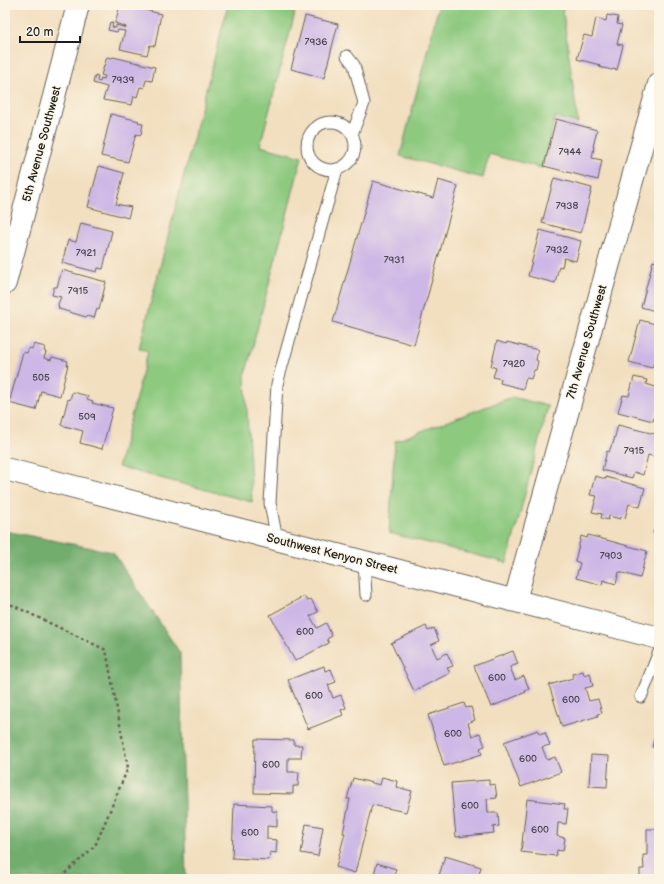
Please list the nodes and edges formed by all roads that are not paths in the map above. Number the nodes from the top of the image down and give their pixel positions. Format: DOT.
graph roads {
  1 [pos="78,5"];
  2 [pos="347,56"];
  3 [pos="659,84"];
  4 [pos="352,134"];
  5 [pos="337,169"];
  6 [pos="5,284"];
  7 [pos="5,468"];
  8 [pos="277,540"];
  9 [pos="364,562"];
  10 [pos="366,595"];
  11 [pos="515,600"];
  12 [pos="659,638"];
  13 [pos="659,652"];
  14 [pos="641,697"];
  1 -- 6 [label="street, 5th Avenue Southwest"];
  2 -- 4 [label="lane"];
  3 -- 11 [label="street, 7th Avenue Southwest"];
  4 -- 5 [label="lane"];
  4 -- 5 [label="lane"];
  5 -- 8 [label="lane"];
  7 -- 8 [label="street, Southwest Kenyon Street"];
  8 -- 9 [label="street, Southwest Kenyon Street"];
  9 -- 10 [label="lane"];
  9 -- 11 [label="street, Southwest Kenyon Street"];
  11 -- 12 [label="street, Southwest Kenyon Street"];
  13 -- 14 [label="lane"];
}
